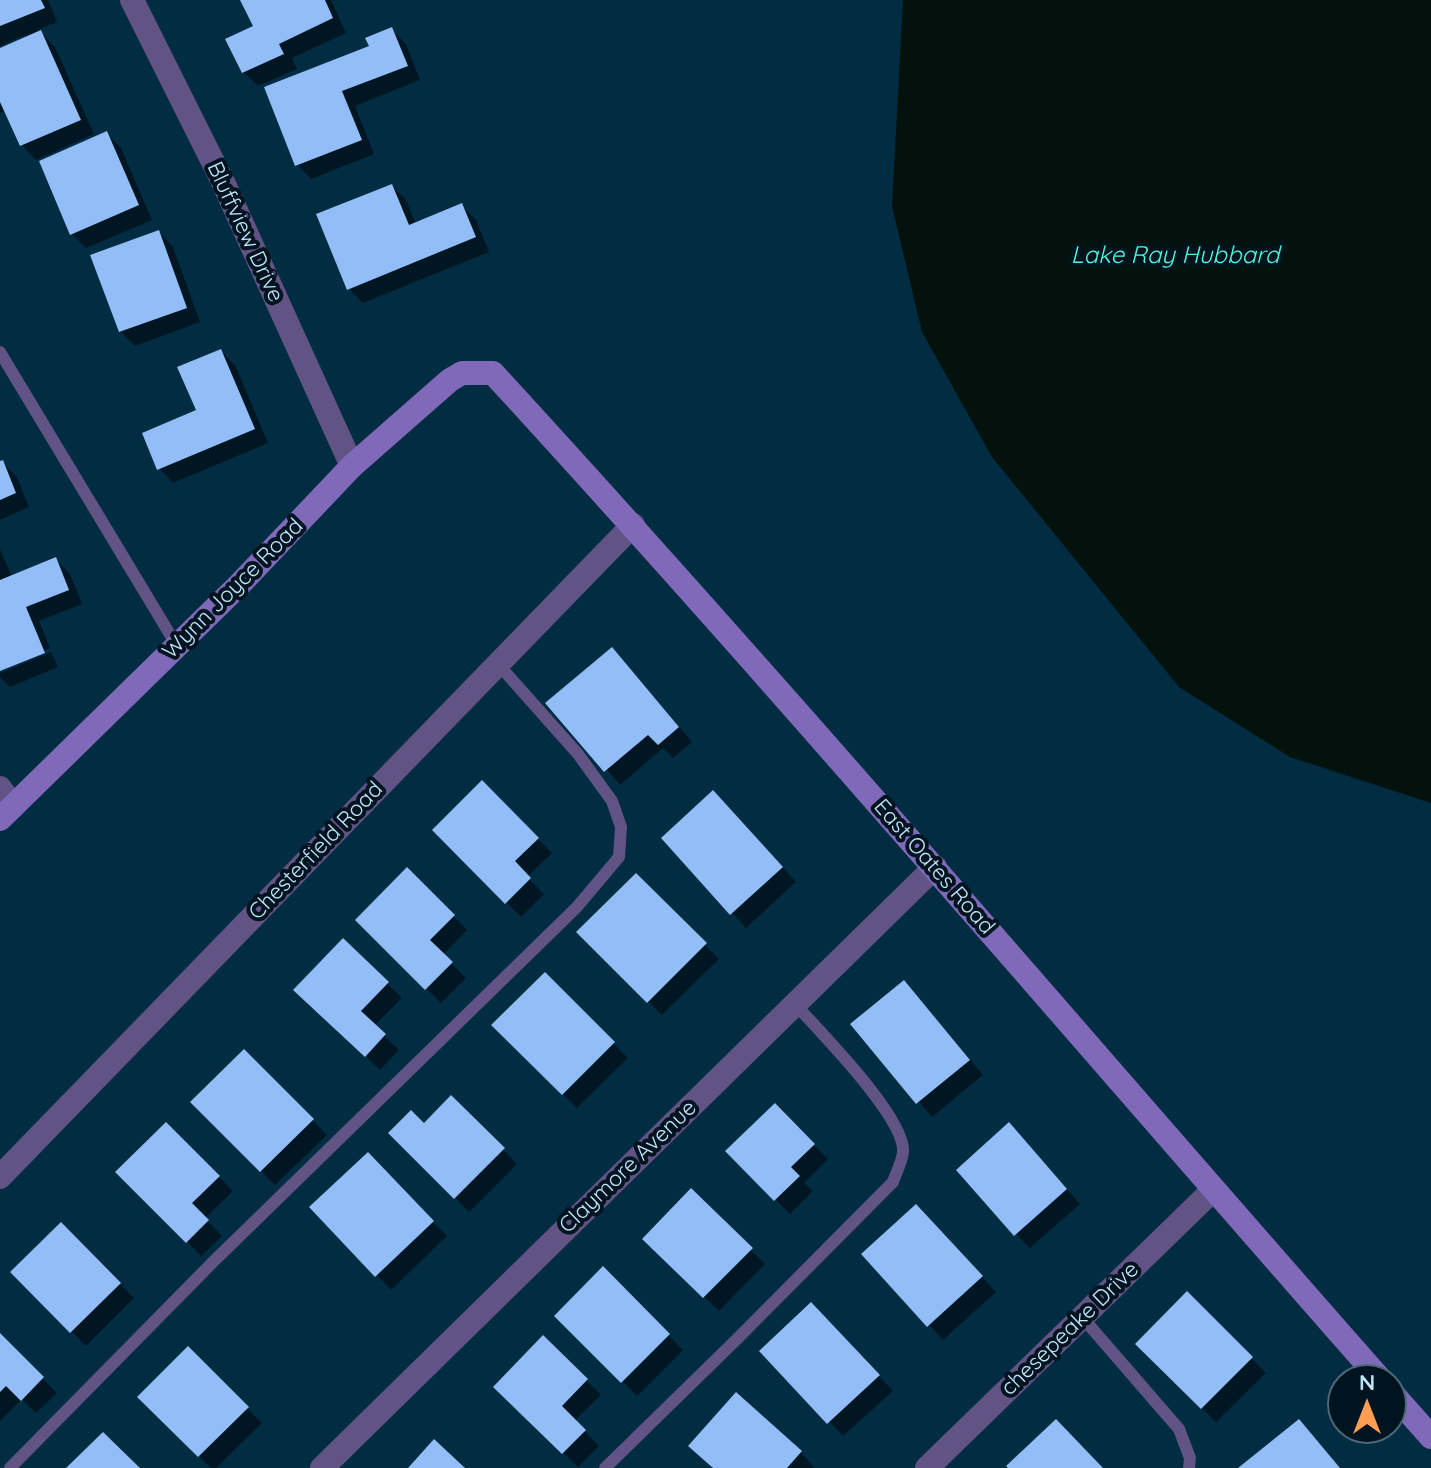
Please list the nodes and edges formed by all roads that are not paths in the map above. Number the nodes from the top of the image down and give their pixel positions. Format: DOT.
graph roads {
  1 [pos="132,0"];
  2 [pos="0,352"];
  3 [pos="475,372"];
  4 [pos="352,466"];
  5 [pos="633,525"];
  6 [pos="177,646"];
  7 [pos="498,664"];
  8 [pos="4,804"];
  9 [pos="935,867"];
  10 [pos="795,1004"];
  11 [pos="0,1177"];
  12 [pos="1213,1190"];
  13 [pos="1082,1317"];
  14 [pos="1367,1364"];
  15 [pos="1407,1410"];
  16 [pos="1431,1437"];
  17 [pos="10,1468"];
  18 [pos="322,1468"];
  19 [pos="605,1468"];
  20 [pos="927,1468"];
  21 [pos="1189,1468"];
  1 -- 4 [label="street, Bluffview Drive"];
  2 -- 6 [label="lane"];
  3 -- 4 [label="street, Wynn Joyce Road"];
  3 -- 5 [label="street, East Oates Road"];
  4 -- 6 [label="street, Wynn Joyce Road"];
  5 -- 7 [label="street, Chesterfield Road"];
  5 -- 9 [label="street, East Oates Road"];
  6 -- 8 [label="street, Wynn Joyce Road"];
  7 -- 11 [label="street, Chesterfield Road"];
  7 -- 17 [label="lane"];
  9 -- 10 [label="street, Claymore Avenue"];
  9 -- 12 [label="street, East Oates Road"];
  10 -- 18 [label="street, Claymore Avenue"];
  10 -- 19 [label="lane"];
  12 -- 13 [label="street, chesepeake Drive"];
  12 -- 14 [label="street, East Oates Road"];
  13 -- 20 [label="street, chesepeake Drive"];
  13 -- 21 [label="lane"];
  15 -- 16 [label="street"];
}
